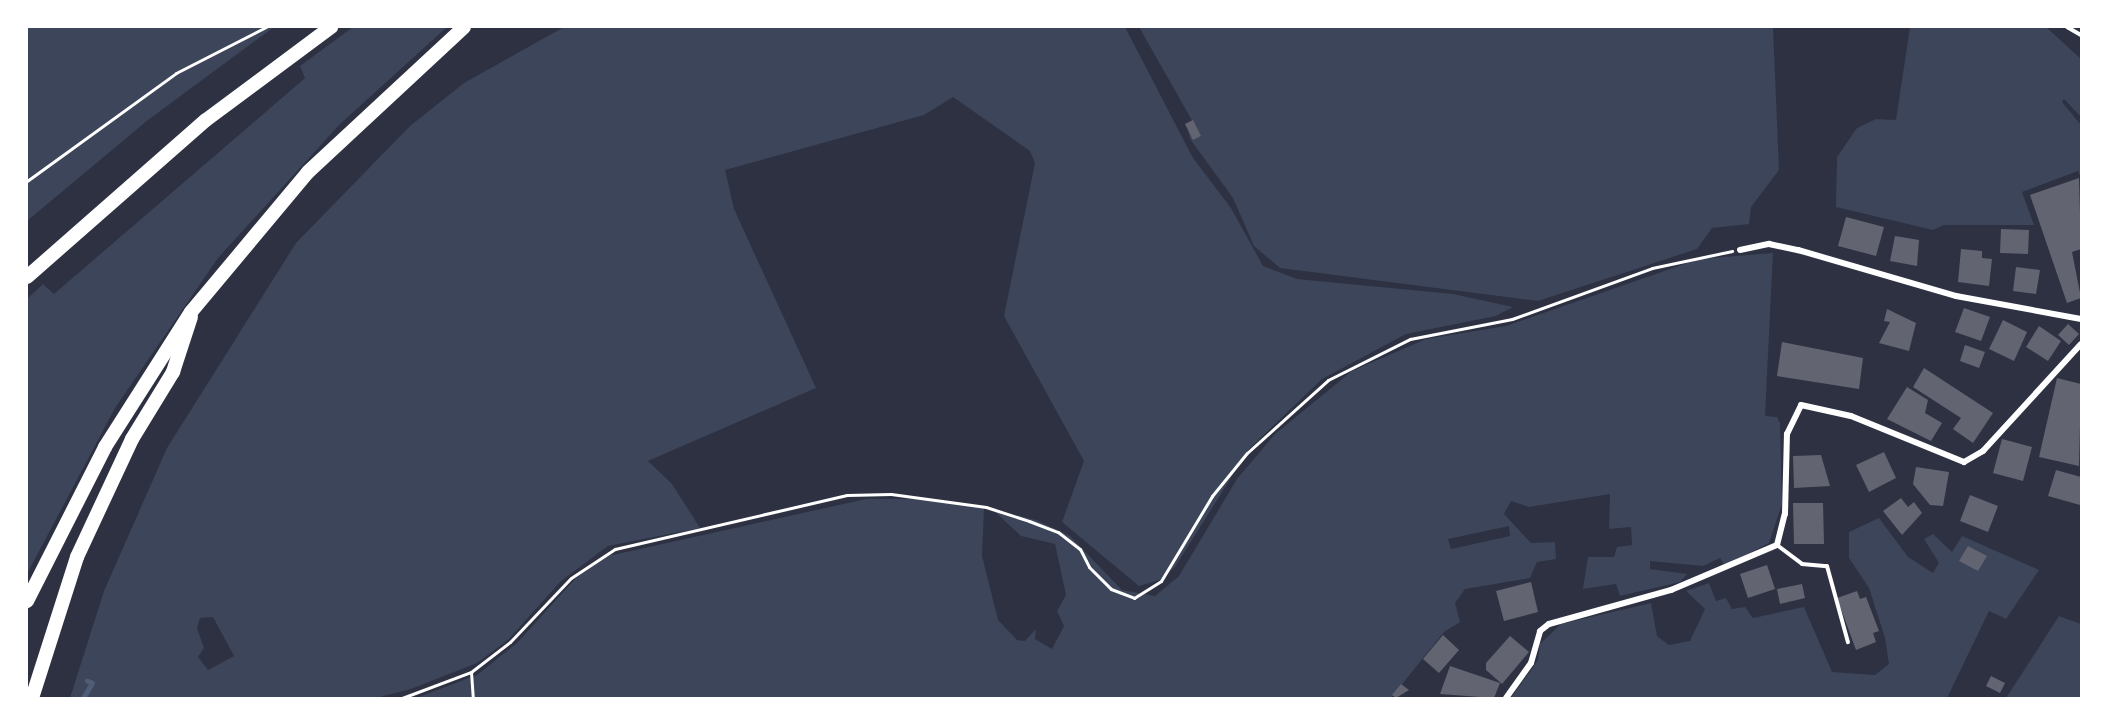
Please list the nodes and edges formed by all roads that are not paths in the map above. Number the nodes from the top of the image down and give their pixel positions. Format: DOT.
graph roads {
  1 [pos="332,27"];
  2 [pos="464,27"];
  3 [pos="2067,27"];
  4 [pos="2081,35"];
  5 [pos="1740,250"];
  6 [pos="27,277"];
  7 [pos="191,312"];
  8 [pos="2081,319"];
  9 [pos="2081,344"];
  10 [pos="1777,545"];
  11 [pos="27,601"];
  12 [pos="1848,642"];
  13 [pos="32,698"];
  14 [pos="1506,698"];
  1 -- 6 [label="highway"];
  2 -- 7 [label="highway"];
  3 -- 4 [label="lane"];
  5 -- 8 [label="street"];
  7 -- 11 [label="highway"];
  7 -- 13 [label="highway"];
  9 -- 10 [label="street"];
  10 -- 12 [label="lane"];
  10 -- 14 [label="street"];
}
